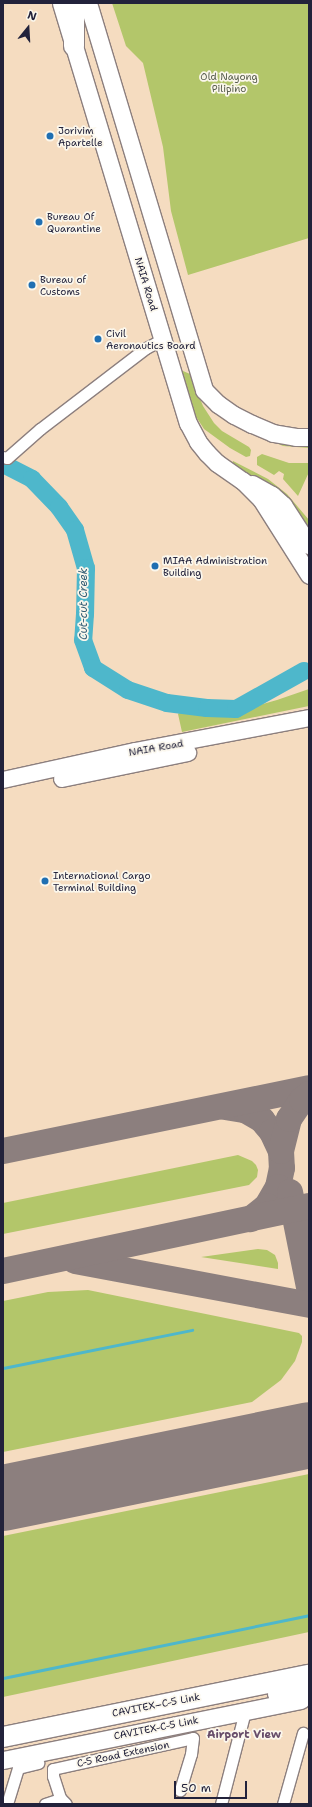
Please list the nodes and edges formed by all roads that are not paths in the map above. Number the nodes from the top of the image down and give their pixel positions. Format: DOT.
graph roads {
  1 [pos="61,3"];
  2 [pos="74,3"];
  3 [pos="88,3"];
  4 [pos="74,46"];
  5 [pos="163,339"];
  6 [pos="195,359"];
  7 [pos="171,367"];
  8 [pos="252,424"];
  9 [pos="309,426"];
  10 [pos="309,437"];
  11 [pos="3,457"];
  12 [pos="243,481"];
  13 [pos="309,545"];
  14 [pos="309,575"];
  15 [pos="309,718"];
  16 [pos="309,729"];
  17 [pos="3,780"];
  18 [pos="3,791"];
  19 [pos="309,1675"];
  20 [pos="309,1689"];
  21 [pos="309,1698"];
  22 [pos="309,1705"];
  23 [pos="245,1711"];
  24 [pos="303,1733"];
  25 [pos="3,1737"];
  26 [pos="3,1747"];
  27 [pos="37,1759"];
  28 [pos="3,1760"];
  29 [pos="53,1769"];
  30 [pos="180,1790"];
  31 [pos="63,1801"];
  32 [pos="7,1804"];
  33 [pos="45,1804"];
  34 [pos="221,1804"];
  35 [pos="283,1804"];
  1 -- 4 [label="main road, NAIA Road"];
  2 -- 4 [label="highway"];
  3 -- 6 [label="main road"];
  4 -- 5 [label="main road, NAIA Road"];
  5 -- 7 [label="main road, NAIA Road"];
  5 -- 11 [label="street"];
  6 -- 7 [label="main road"];
  6 -- 8 [label="main road"];
  7 -- 12 [label="main road, NAIA Road"];
  8 -- 9 [label="main road"];
  8 -- 10 [label="main road"];
  12 -- 13 [label="main road"];
  12 -- 14 [label="main road, NAIA Road"];
  15 -- 17 [label="street, NAIA Road"];
  16 -- 18 [label="street, NAIA Road"];
  19 -- 25 [label="highway, CAVITEX–C-5 Link"];
  20 -- 26 [label="highway, CAVITEX–C-5 Link"];
  21 -- 23 [label="main road, CAVITEX-C-5 Link"];
  22 -- 23 [label="main road"];
  23 -- 27 [label="main road, CAVITEX-C-5 Link"];
  23 -- 34 [label="street"];
  24 -- 35 [label="street"];
  27 -- 28 [label="main road, CAVITEX-C-5 Link"];
  27 -- 29 [label="street"];
  27 -- 32 [label="street"];
  29 -- 30 [label="street, C-5 Road Extension"];
  29 -- 31 [label="street"];
  31 -- 33 [label="street"];
}
